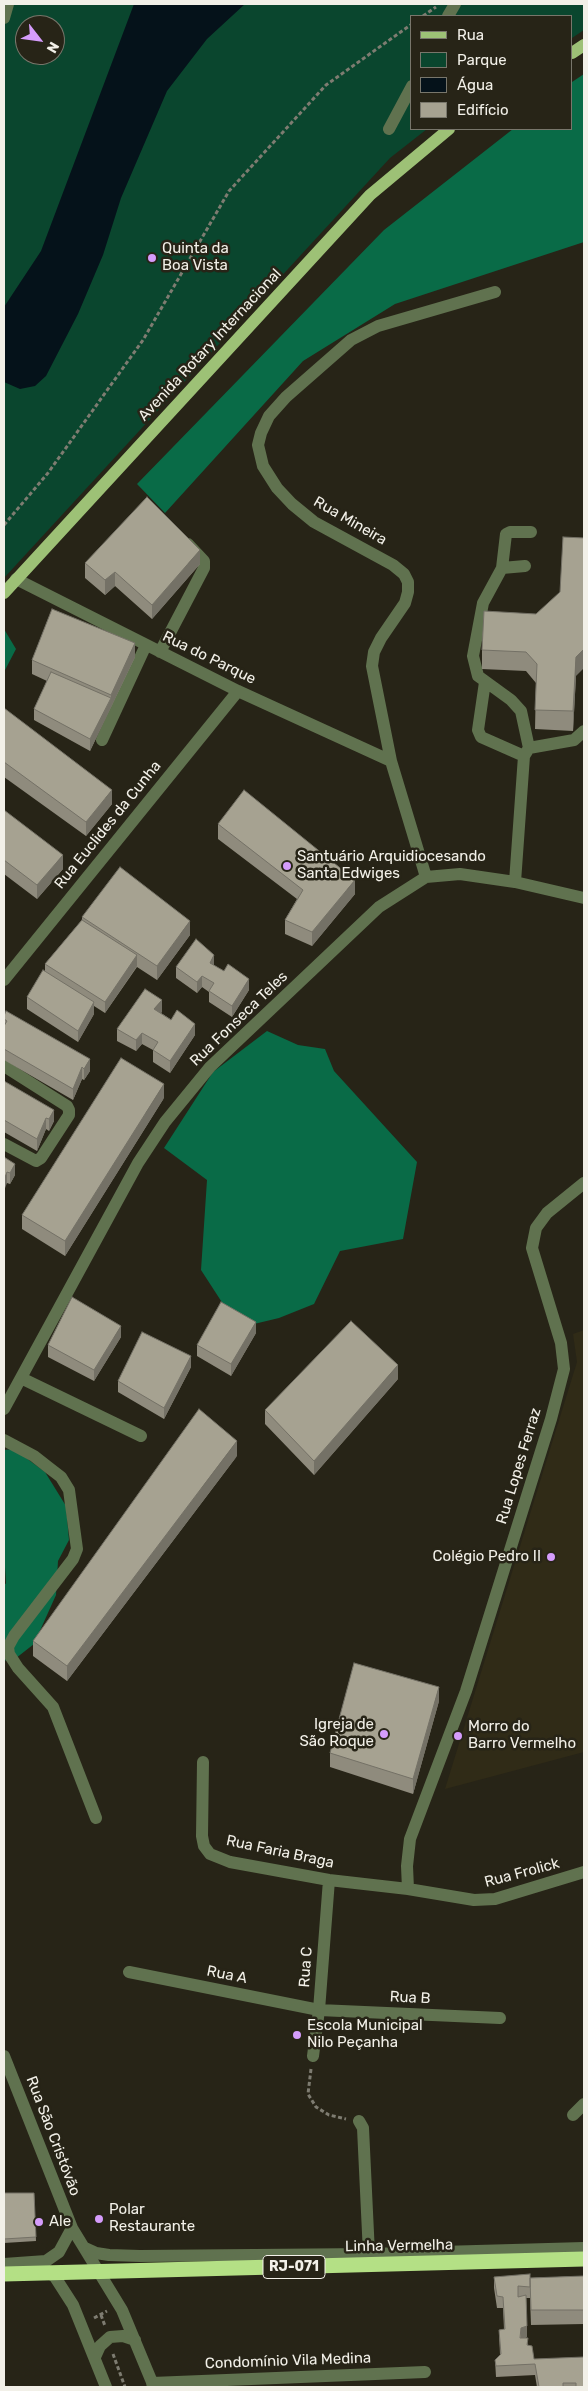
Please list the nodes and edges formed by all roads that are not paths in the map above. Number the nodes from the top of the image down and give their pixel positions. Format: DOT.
graph roads {
  1 [pos="8,4"];
  2 [pos="455,4"];
  3 [pos="449,15"];
  4 [pos="4,18"];
  5 [pos="584,45"];
  6 [pos="573,52"];
  7 [pos="410,90"];
  8 [pos="389,129"];
  9 [pos="448,130"];
  10 [pos="495,292"];
  11 [pos="531,532"];
  12 [pos="182,536"];
  13 [pos="525,566"];
  14 [pos="502,568"];
  15 [pos="16,579"];
  16 [pos="4,593"];
  17 [pos="146,645"];
  18 [pos="160,652"];
  19 [pos="485,682"];
  20 [pos="238,691"];
  21 [pos="584,731"];
  22 [pos="102,740"];
  23 [pos="526,752"];
  24 [pos="391,761"];
  25 [pos="426,877"];
  26 [pos="515,882"];
  27 [pos="584,898"];
  28 [pos="4,980"];
  29 [pos="4,1066"];
  30 [pos="4,1144"];
  31 [pos="584,1182"];
  32 [pos="21,1378"];
  33 [pos="4,1409"];
  34 [pos="141,1436"];
  35 [pos="4,1440"];
  36 [pos="203,1762"];
  37 [pos="96,1818"];
  38 [pos="584,1872"];
  39 [pos="329,1880"];
  40 [pos="408,1889"];
  41 [pos="129,1972"];
  42 [pos="319,2010"];
  43 [pos="500,2018"];
  44 [pos="4,2056"];
  45 [pos="313,2056"];
  46 [pos="584,2104"];
  47 [pos="573,2115"];
  48 [pos="357,2121"];
  49 [pos="72,2228"];
  50 [pos="85,2248"];
  51 [pos="584,2248"];
  52 [pos="369,2254"];
  53 [pos="584,2258"];
  54 [pos="37,2263"];
  55 [pos="4,2264"];
  56 [pos="4,2272"];
  57 [pos="135,2340"];
  58 [pos="94,2358"];
  59 [pos="425,2372"];
  60 [pos="153,2385"];
  61 [pos="106,2387"];
  1 -- 4 [label="street"];
  2 -- 3 [label="street"];
  5 -- 6 [label="main road"];
  7 -- 8 [label="street"];
  9 -- 15 [label="main road, Avenida Rotary Internacional"];
  10 -- 24 [label="street, Rua Mineira"];
  11 -- 14 [label="street"];
  12 -- 18 [label="street"];
  13 -- 14 [label="street"];
  14 -- 19 [label="street"];
  15 -- 16 [label="main road, Avenida Rotary Internacional"];
  15 -- 17 [label="street, Rua do Parque"];
  17 -- 18 [label="street, Rua do Parque"];
  17 -- 22 [label="street"];
  18 -- 20 [label="street, Rua do Parque"];
  19 -- 23 [label="street"];
  19 -- 23 [label="street"];
  20 -- 24 [label="street, Rua do Parque"];
  20 -- 28 [label="street, Rua Euclides da Cunha"];
  21 -- 23 [label="street"];
  23 -- 26 [label="street"];
  24 -- 25 [label="street, Rua Mineira"];
  25 -- 26 [label="street, Rua Fonseca Teles"];
  25 -- 32 [label="street, Rua Fonseca Teles"];
  26 -- 27 [label="street, Rua Fonseca Teles"];
  29 -- 30 [label="street"];
  31 -- 40 [label="street, Rua Lopes Ferraz"];
  32 -- 33 [label="street, Rua Fonseca Teles"];
  32 -- 34 [label="street"];
  35 -- 37 [label="street"];
  36 -- 39 [label="street, Rua Faria Braga"];
  38 -- 40 [label="street, Rua Frolick"];
  39 -- 40 [label="street, Rua Faria Braga"];
  39 -- 42 [label="street, Rua C"];
  41 -- 42 [label="street, Rua A"];
  42 -- 43 [label="street, Rua B"];
  42 -- 45 [label="street, Rua C"];
  44 -- 49 [label="street, Rua São Cristóvão"];
  46 -- 47 [label="street"];
  48 -- 52 [label="street"];
  49 -- 50 [label="street, Rua São Cristóvão"];
  49 -- 54 [label="street"];
  50 -- 52 [label="street"];
  50 -- 57 [label="street, Rua São Cristóvão"];
  51 -- 52 [label="street"];
  53 -- 56 [label="highway, Linha Vermelha / RJ-071, bridge"];
  54 -- 55 [label="street"];
  54 -- 58 [label="street"];
  57 -- 58 [label="street"];
  57 -- 60 [label="street, Rua São Cristóvão"];
  58 -- 61 [label="street"];
  59 -- 60 [label="street, Condomínio Vila Medina"];
}
